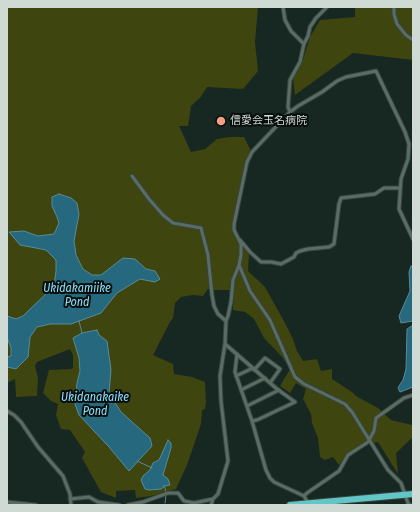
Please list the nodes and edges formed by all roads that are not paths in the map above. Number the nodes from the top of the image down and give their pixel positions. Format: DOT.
graph roads {
  1 [pos="283,7"];
  2 [pos="326,7"];
  3 [pos="394,7"];
  4 [pos="413,40"];
  5 [pos="304,44"];
  6 [pos="290,112"];
  7 [pos="132,176"];
  8 [pos="400,188"];
  9 [pos="236,234"];
  10 [pos="413,240"];
  11 [pos="240,265"];
  12 [pos="226,321"];
  13 [pos="225,344"];
  14 [pos="237,354"];
  15 [pos="254,369"];
  16 [pos="236,376"];
  17 [pos="265,378"];
  18 [pos="270,383"];
  19 [pos="241,390"];
  20 [pos="279,390"];
  21 [pos="413,395"];
  22 [pos="247,406"];
  23 [pos="7,411"];
  24 [pos="252,421"];
  25 [pos="369,440"];
  26 [pos="413,494"];
  27 [pos="406,495"];
  28 [pos="304,496"];
  29 [pos="70,499"];
  30 [pos="213,499"];
  31 [pos="7,502"];
  32 [pos="308,504"];
  33 [pos="36,505"];
  34 [pos="71,505"];
  35 [pos="119,505"];
  36 [pos="128,505"];
  37 [pos="212,505"];
  38 [pos="290,505"];
  39 [pos="410,505"];
  1 -- 5 [label="street"];
  2 -- 5 [label="street"];
  3 -- 4 [label="street"];
  5 -- 6 [label="street"];
  6 -- 8 [label="street"];
  6 -- 9 [label="street"];
  7 -- 12 [label="street"];
  8 -- 9 [label="street"];
  8 -- 10 [label="street"];
  9 -- 11 [label="street"];
  11 -- 12 [label="street"];
  11 -- 25 [label="street"];
  12 -- 13 [label="street"];
  13 -- 14 [label="street"];
  13 -- 30 [label="street"];
  14 -- 15 [label="street"];
  14 -- 16 [label="street"];
  15 -- 16 [label="street"];
  15 -- 17 [label="street"];
  15 -- 18 [label="street"];
  16 -- 19 [label="street"];
  17 -- 18 [label="street"];
  17 -- 19 [label="street"];
  18 -- 20 [label="street"];
  19 -- 22 [label="street"];
  20 -- 22 [label="street"];
  20 -- 24 [label="street"];
  21 -- 25 [label="street"];
  22 -- 24 [label="street"];
  23 -- 29 [label="street"];
  24 -- 28 [label="street"];
  25 -- 27 [label="street"];
  25 -- 28 [label="street"];
  26 -- 27 [label="highway"];
  27 -- 32 [label="highway"];
  27 -- 39 [label="street"];
  28 -- 32 [label="street"];
  29 -- 34 [label="street"];
  29 -- 35 [label="street"];
  30 -- 36 [label="street"];
  30 -- 37 [label="street"];
  31 -- 33 [label="street"];
  32 -- 38 [label="highway"];
}
